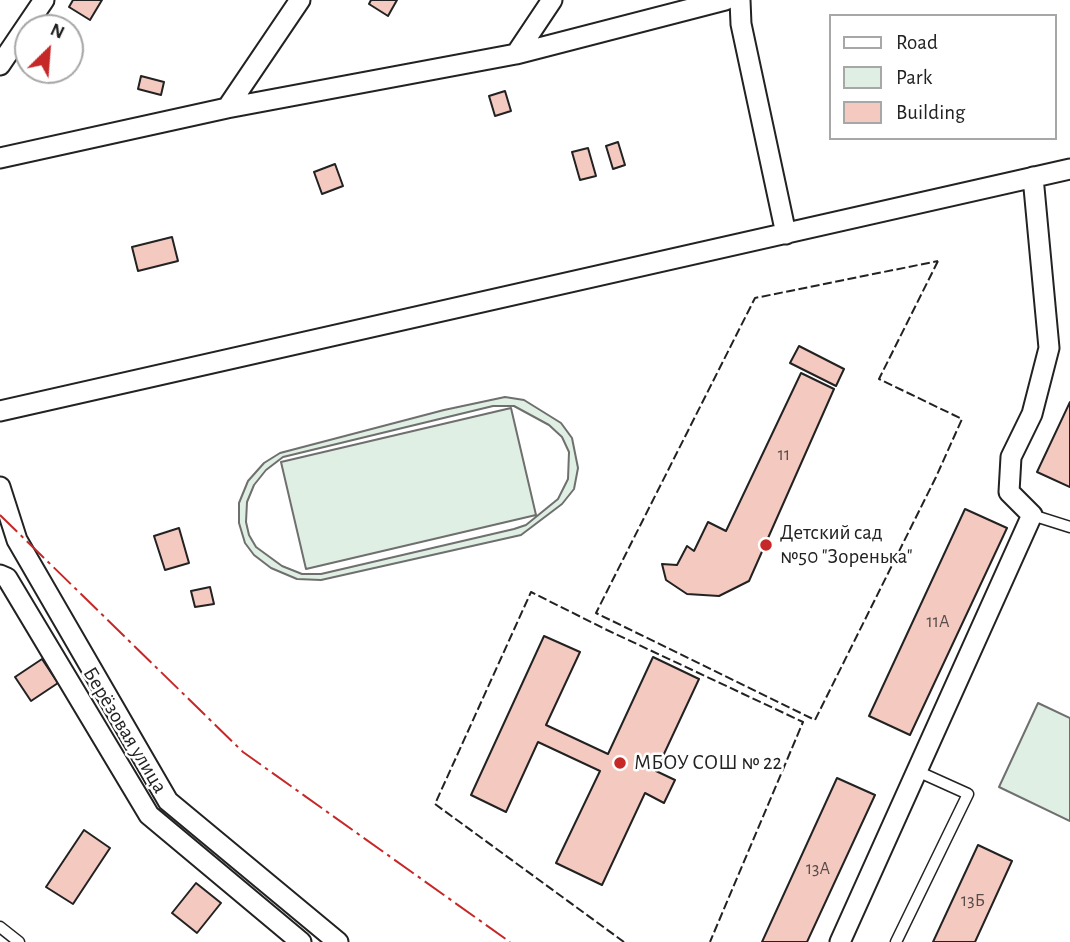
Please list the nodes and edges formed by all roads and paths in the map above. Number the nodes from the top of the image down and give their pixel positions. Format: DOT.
graph roads {
  1 [pos="44,0"];
  2 [pos="300,0"];
  3 [pos="552,0"];
  4 [pos="725,0"];
  5 [pos="740,0"];
  6 [pos="516,54"];
  7 [pos="0,65"];
  8 [pos="227,108"];
  9 [pos="0,158"];
  10 [pos="1070,169"];
  11 [pos="1033,177"];
  12 [pos="786,234"];
  13 [pos="0,411"];
  14 [pos="0,487"];
  15 [pos="1032,515"];
  16 [pos="1070,527"];
  17 [pos="0,575"];
  18 [pos="917,771"];
  19 [pos="0,927"];
  20 [pos="19,942"];
  21 [pos="301,942"];
  22 [pos="338,942"];
  23 [pos="840,942"];
  24 [pos="896,942"];
  1 -- 7 [label="street"];
  2 -- 8 [label="street"];
  3 -- 6 [label="street"];
  4 -- 6 [label="street"];
  5 -- 12 [label="street"];
  6 -- 8 [label="street"];
  8 -- 9 [label="street"];
  10 -- 11 [label="street"];
  11 -- 12 [label="street"];
  11 -- 15 [label="street"];
  12 -- 13 [label="street"];
  14 -- 22 [label="street"];
  15 -- 16 [label="lane"];
  15 -- 18 [label="street"];
  17 -- 21 [label="street, Берёзовая улица"];
  18 -- 23 [label="street"];
  18 -- 24 [label="lane"];
  19 -- 20 [label="lane"];
}
